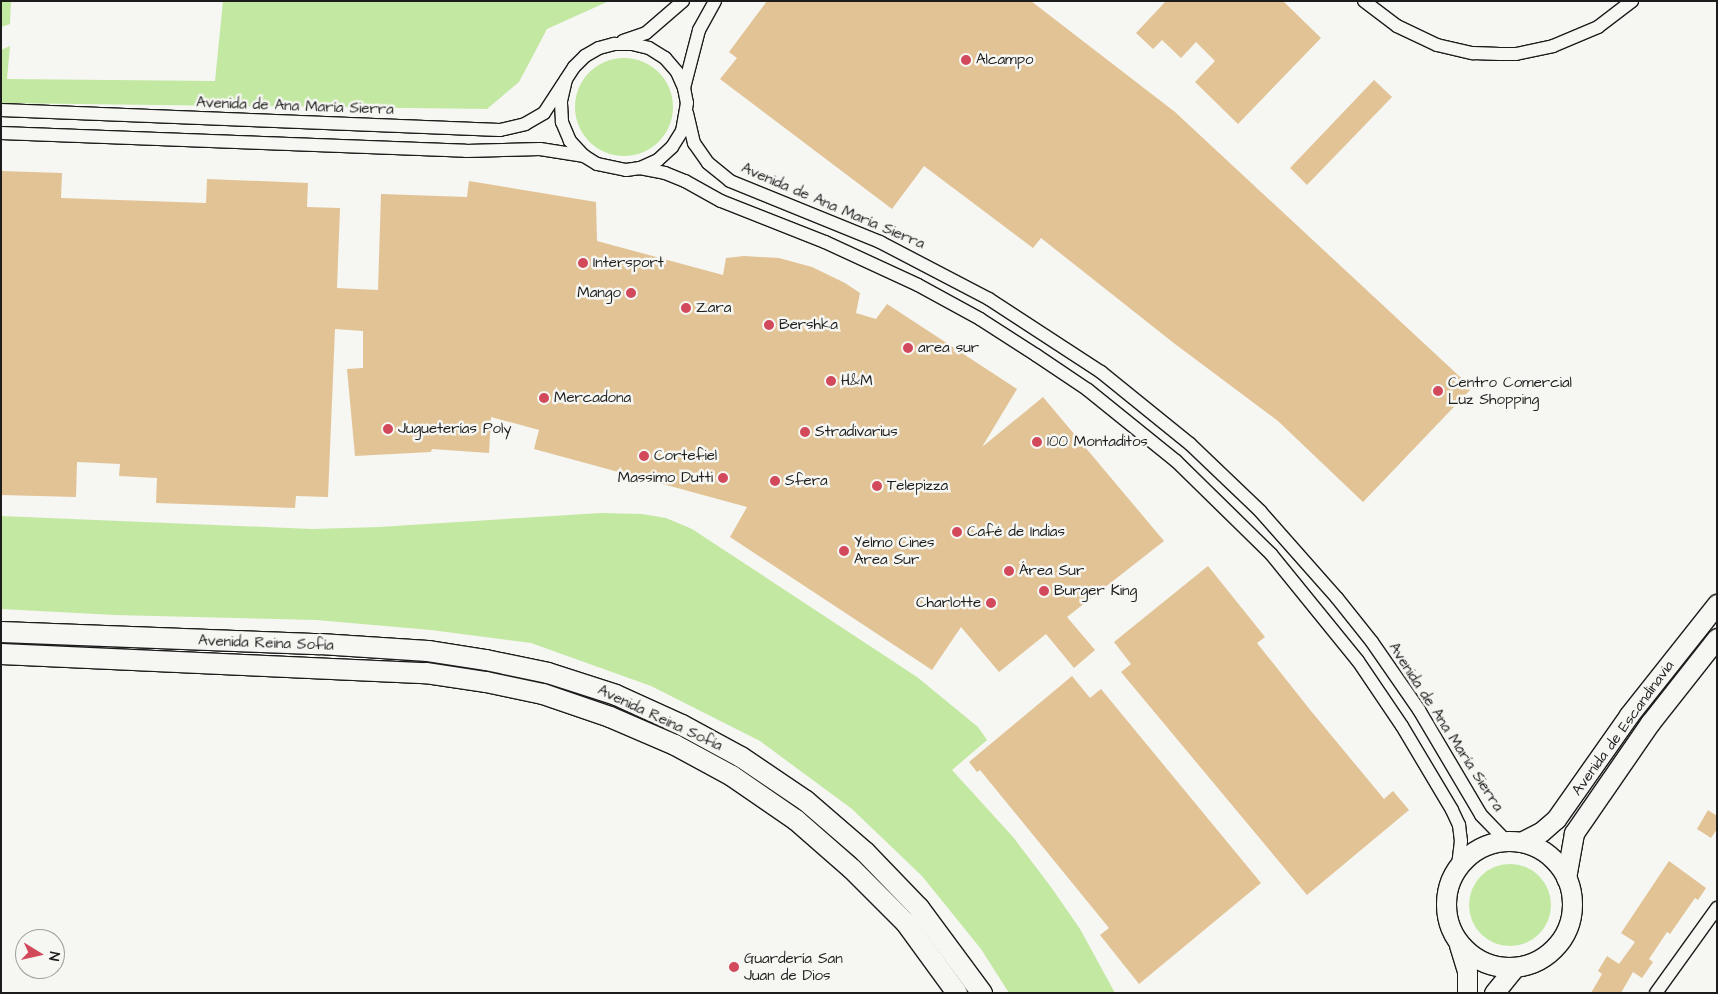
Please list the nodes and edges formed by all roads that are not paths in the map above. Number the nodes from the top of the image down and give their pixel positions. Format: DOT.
graph roads {
  1 [pos="683,1"];
  2 [pos="715,1"];
  3 [pos="1364,1"];
  4 [pos="1632,1"];
  5 [pos="614,44"];
  6 [pos="566,80"];
  7 [pos="684,88"];
  8 [pos="1,110"];
  9 [pos="687,112"];
  10 [pos="1,133"];
  11 [pos="584,156"];
  12 [pos="640,168"];
  13 [pos="1717,604"];
  14 [pos="1,632"];
  15 [pos="1717,638"];
  16 [pos="1,654"];
  17 [pos="1513,841"];
  18 [pos="1458,866"];
  19 [pos="1566,878"];
  20 [pos="1717,908"];
  21 [pos="1459,944"];
  22 [pos="1515,967"];
  23 [pos="957,993"];
  24 [pos="982,993"];
  25 [pos="1467,993"];
  26 [pos="1494,993"];
  27 [pos="1656,993"];
  1 -- 5 [label="street"];
  2 -- 7 [label="street"];
  3 -- 4 [label="street"];
  5 -- 6 [label="street, Avenida de Ana María Sierra"];
  5 -- 7 [label="street, Avenida de Ana María Sierra"];
  6 -- 8 [label="street, Avenida de Ana María Sierra"];
  6 -- 11 [label="street, Avenida de Ana María Sierra"];
  7 -- 9 [label="street, Avenida de Ana María Sierra"];
  9 -- 12 [label="street, Avenida de Ana María Sierra"];
  9 -- 17 [label="street, Avenida de Ana María Sierra"];
  10 -- 11 [label="street, Avenida de Ana María Sierra"];
  11 -- 12 [label="street, Avenida de Ana María Sierra"];
  12 -- 18 [label="street, Avenida de Ana María Sierra"];
  13 -- 17 [label="street, Avenida de Escandinavia"];
  14 -- 24 [label="main road, Avenida Reina Sofía"];
  15 -- 19 [label="street, Avenida de Escandinavia"];
  16 -- 23 [label="main road, Avenida Reina Sofía"];
  17 -- 18 [label="street, Avenida de Escandinavia"];
  17 -- 19 [label="street, Avenida de Escandinavia"];
  18 -- 21 [label="street, Avenida de Escandinavia"];
  19 -- 22 [label="street, Avenida de Escandinavia"];
  20 -- 27 [label="street"];
  21 -- 22 [label="street, Avenida de Escandinavia"];
  21 -- 25 [label="street"];
  22 -- 26 [label="street"];
}
